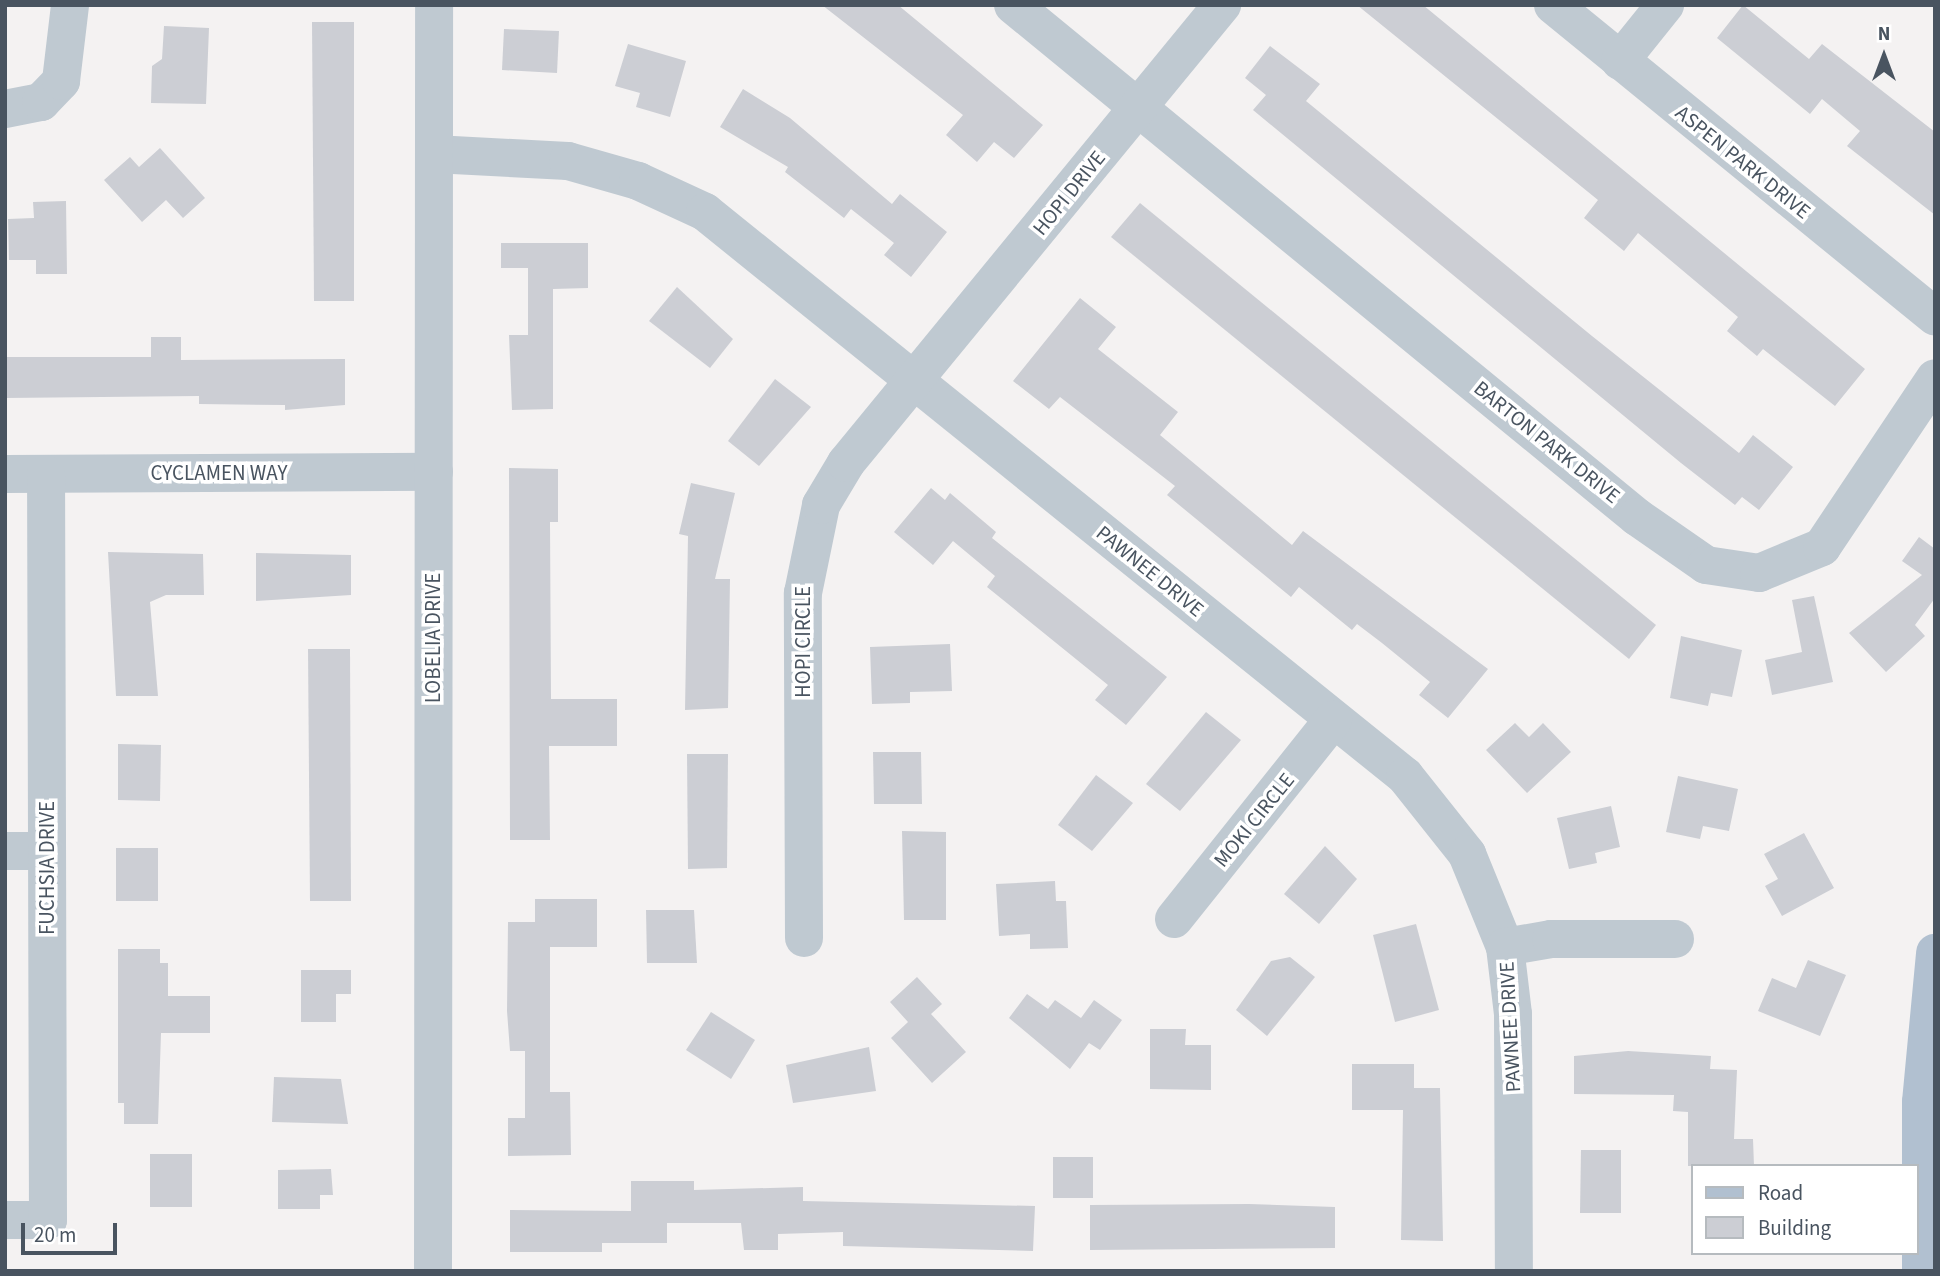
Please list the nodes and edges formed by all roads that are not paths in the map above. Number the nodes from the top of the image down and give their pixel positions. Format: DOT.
graph roads {
  1 [pos="70,5"];
  2 [pos="434,5"];
  3 [pos="1013,5"];
  4 [pos="1222,5"];
  5 [pos="1553,5"];
  6 [pos="1665,5"];
  7 [pos="1620,61"];
  8 [pos="1138,108"];
  9 [pos="5,109"];
  10 [pos="434,154"];
  11 [pos="1935,317"];
  12 [pos="1935,378"];
  13 [pos="916,381"];
  14 [pos="434,472"];
  15 [pos="5,474"];
  16 [pos="46,474"];
  17 [pos="1334,720"];
  18 [pos="5,851"];
  19 [pos="47,851"];
  20 [pos="1174,919"];
  21 [pos="804,938"];
  22 [pos="1675,939"];
  23 [pos="1505,947"];
  24 [pos="1935,953"];
  25 [pos="5,1220"];
  26 [pos="433,1271"];
  27 [pos="1514,1271"];
  28 [pos="1921,1271"];
  1 -- 9 [label="street"];
  2 -- 10 [label="street, LOBELIA DRIVE"];
  3 -- 8 [label="street, BARTON PARK DRIVE"];
  4 -- 8 [label="street, HOPI DRIVE"];
  5 -- 7 [label="street, ASPEN PARK DRIVE"];
  6 -- 7 [label="street"];
  7 -- 11 [label="street, ASPEN PARK DRIVE"];
  8 -- 12 [label="street, BARTON PARK DRIVE"];
  8 -- 13 [label="street, HOPI DRIVE"];
  10 -- 13 [label="street, PAWNEE DRIVE"];
  10 -- 14 [label="street, LOBELIA DRIVE"];
  13 -- 17 [label="street, PAWNEE DRIVE"];
  13 -- 21 [label="street, HOPI CIRCLE"];
  14 -- 16 [label="street, CYCLAMEN WAY"];
  14 -- 26 [label="street, LOBELIA DRIVE"];
  15 -- 16 [label="street, CYCLAMEN WAY"];
  16 -- 19 [label="street, FUCHSIA DRIVE"];
  17 -- 20 [label="street, MOKI CIRCLE"];
  17 -- 23 [label="street, PAWNEE DRIVE"];
  18 -- 19 [label="street"];
  19 -- 25 [label="street, FUCHSIA DRIVE"];
  22 -- 23 [label="street"];
  23 -- 27 [label="street, PAWNEE DRIVE"];
  24 -- 28 [label="main road"];
}
